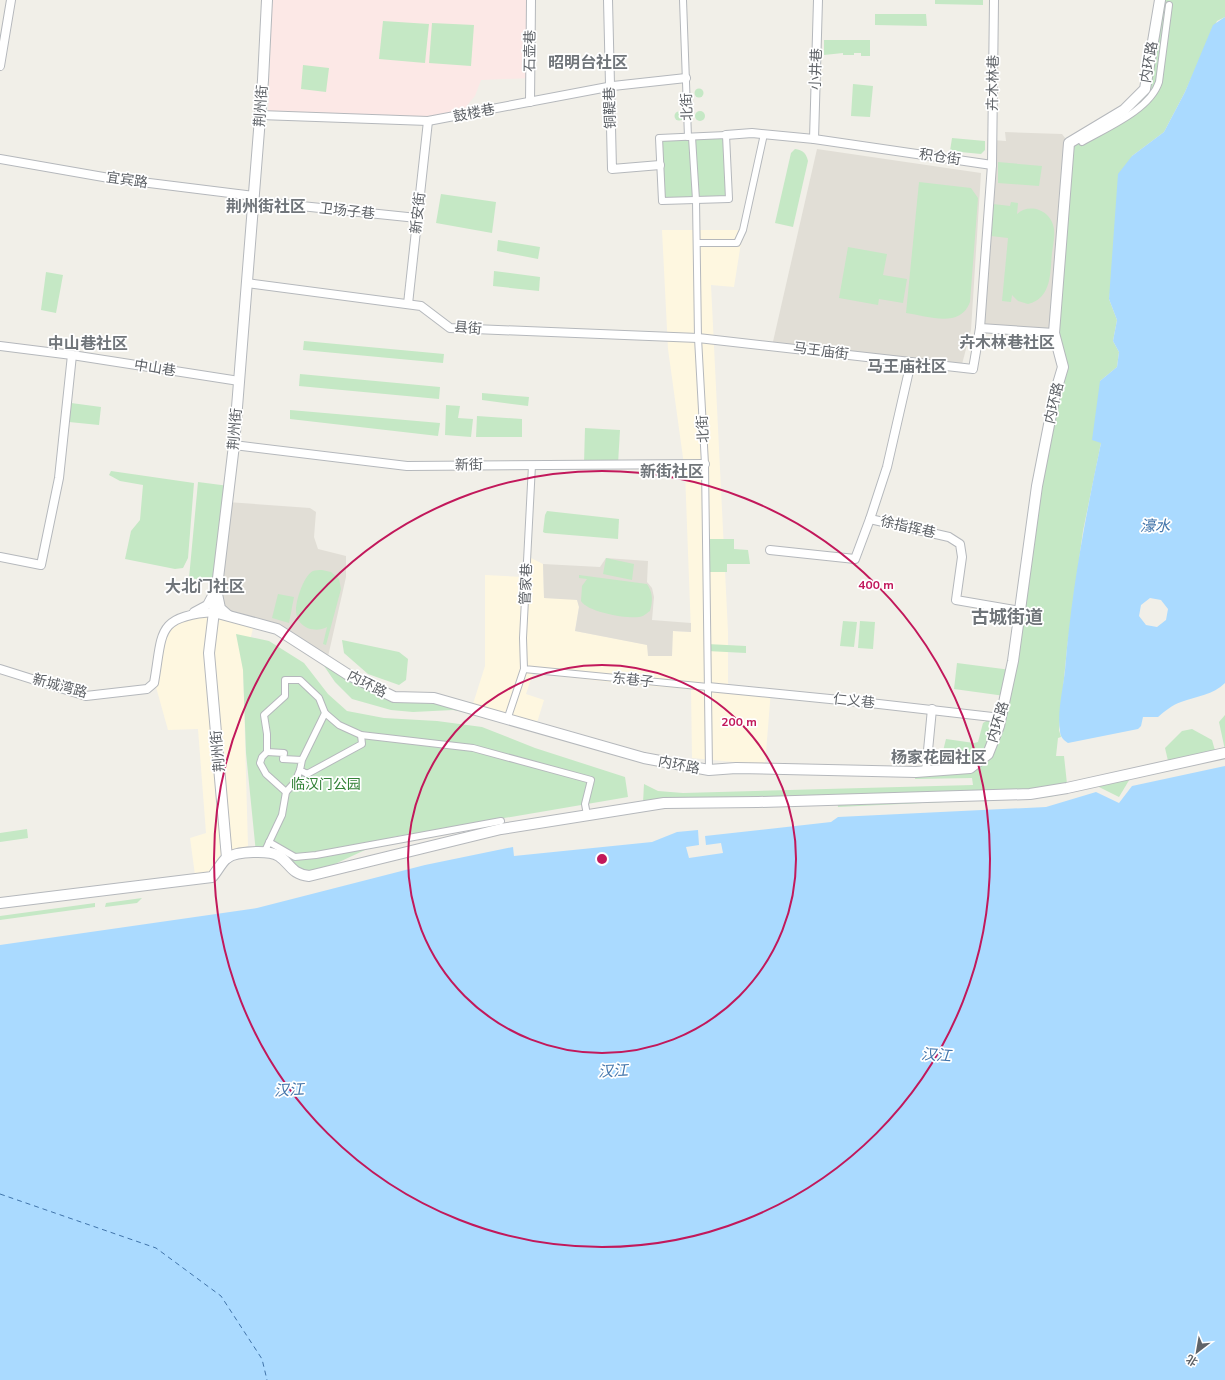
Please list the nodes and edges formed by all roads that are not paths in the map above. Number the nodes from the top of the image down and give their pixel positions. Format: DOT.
graph roads {
  1 [pos="12,0"];
  2 [pos="267,0"];
  3 [pos="531,0"];
  4 [pos="608,0"];
  5 [pos="683,0"];
  6 [pos="818,0"];
  7 [pos="994,0"];
  8 [pos="1165,3"];
  9 [pos="0,66"];
  10 [pos="686,78"];
  11 [pos="610,86"];
  12 [pos="530,102"];
  13 [pos="260,115"];
  14 [pos="428,122"];
  15 [pos="764,134"];
  16 [pos="726,135"];
  17 [pos="690,137"];
  18 [pos="814,139"];
  19 [pos="0,159"];
  20 [pos="660,165"];
  21 [pos="992,165"];
  22 [pos="254,198"];
  23 [pos="696,200"];
  24 [pos="417,218"];
  25 [pos="697,243"];
  26 [pos="247,283"];
  27 [pos="408,304"];
  28 [pos="980,328"];
  29 [pos="1054,333"];
  30 [pos="698,338"];
  31 [pos="0,346"];
  32 [pos="72,355"];
  33 [pos="911,362"];
  34 [pos="239,381"];
  35 [pos="234,445"];
  36 [pos="705,464"];
  37 [pos="532,465"];
  38 [pos="870,519"];
  39 [pos="770,550"];
  40 [pos="0,557"];
  41 [pos="217,587"];
  42 [pos="1020,611"];
  43 [pos="214,612"];
  44 [pos="190,614"];
  45 [pos="231,616"];
  46 [pos="0,669"];
  47 [pos="524,669"];
  48 [pos="708,687"];
  49 [pos="932,709"];
  50 [pos="325,713"];
  51 [pos="1001,718"];
  52 [pos="507,720"];
  53 [pos="361,735"];
  54 [pos="267,752"];
  55 [pos="1225,753"];
  56 [pos="302,760"];
  57 [pos="300,770"];
  58 [pos="709,770"];
  59 [pos="926,771"];
  60 [pos="286,792"];
  61 [pos="587,815"];
  62 [pos="502,821"];
  63 [pos="269,842"];
  64 [pos="264,853"];
  65 [pos="227,858"];
  66 [pos="0,903"];
  1 -- 9 [label="street"];
  2 -- 13 [label="street, 荆州街"];
  3 -- 12 [label="street, 石壶巷"];
  4 -- 11 [label="street, 铜鞮巷"];
  5 -- 10 [label="street, 北街"];
  6 -- 18 [label="street, 小井巷"];
  7 -- 21 [label="street, 卉木林巷"];
  8 -- 29 [label="street, 内环路"];
  10 -- 11 [label="street, 鼓楼巷"];
  10 -- 17 [label="street, 北街"];
  11 -- 12 [label="street, 鼓楼巷"];
  11 -- 20 [label="street, 铜鞮巷"];
  12 -- 14 [label="street, 鼓楼巷"];
  13 -- 14 [label="street, 鼓楼巷"];
  13 -- 22 [label="street, 荆州街"];
  14 -- 24 [label="street, 新安街"];
  15 -- 16 [label="street, 积仓街"];
  15 -- 18 [label="street, 积仓街"];
  15 -- 25 [label="street"];
  16 -- 17 [label="street"];
  16 -- 23 [label="street"];
  17 -- 20 [label="street"];
  17 -- 23 [label="street, 北街"];
  18 -- 21 [label="street, 积仓街"];
  19 -- 22 [label="street, 宜宾路"];
  20 -- 23 [label="street"];
  21 -- 28 [label="street"];
  22 -- 24 [label="street, 卫场子巷"];
  22 -- 26 [label="street, 荆州街"];
  23 -- 25 [label="street, 北街"];
  24 -- 27 [label="street, 新安街"];
  25 -- 30 [label="street, 北街"];
  26 -- 27 [label="street, 县街"];
  26 -- 34 [label="street, 荆州街"];
  27 -- 30 [label="street, 县街"];
  28 -- 29 [label="street"];
  28 -- 33 [label="street, 马王庙街"];
  29 -- 42 [label="street, 内环路"];
  30 -- 33 [label="street, 马王庙街"];
  30 -- 36 [label="street, 北街"];
  31 -- 32 [label="street, 中山巷"];
  32 -- 34 [label="street, 中山巷"];
  32 -- 40 [label="street"];
  33 -- 38 [label="street, 徐指挥巷"];
  34 -- 35 [label="street, 荆州街"];
  35 -- 37 [label="street, 新街"];
  35 -- 41 [label="street, 荆州街"];
  36 -- 37 [label="street, 新街"];
  36 -- 48 [label="street, 北街"];
  37 -- 47 [label="street, 管家巷"];
  38 -- 39 [label="street"];
  38 -- 42 [label="street, 徐指挥巷"];
  41 -- 43 [label="street, 荆州街"];
  41 -- 44 [label="street"];
  41 -- 45 [label="street"];
  42 -- 51 [label="street, 内环路"];
  43 -- 44 [label="street, 新城湾路"];
  43 -- 45 [label="street, 内环路"];
  43 -- 65 [label="street, 荆州街"];
  44 -- 46 [label="street, 新城湾路"];
  45 -- 52 [label="street, 内环路"];
  47 -- 48 [label="street, 东巷子"];
  47 -- 52 [label="street"];
  48 -- 49 [label="street, 仁义巷"];
  48 -- 58 [label="street, 北街"];
  49 -- 51 [label="street, 仁义巷"];
  49 -- 59 [label="street"];
  50 -- 53 [label="street"];
  50 -- 54 [label="street"];
  50 -- 56 [label="street"];
  51 -- 59 [label="street, 内环路"];
  52 -- 58 [label="street, 内环路"];
  53 -- 57 [label="street"];
  53 -- 61 [label="street"];
  54 -- 56 [label="street"];
  54 -- 60 [label="street"];
  55 -- 61 [label="street"];
  56 -- 57 [label="street"];
  57 -- 60 [label="street"];
  58 -- 59 [label="street, 内环路"];
  60 -- 63 [label="street"];
  61 -- 64 [label="street"];
  62 -- 63 [label="street"];
  63 -- 64 [label="street"];
  64 -- 65 [label="street"];
  65 -- 66 [label="street"];
}
